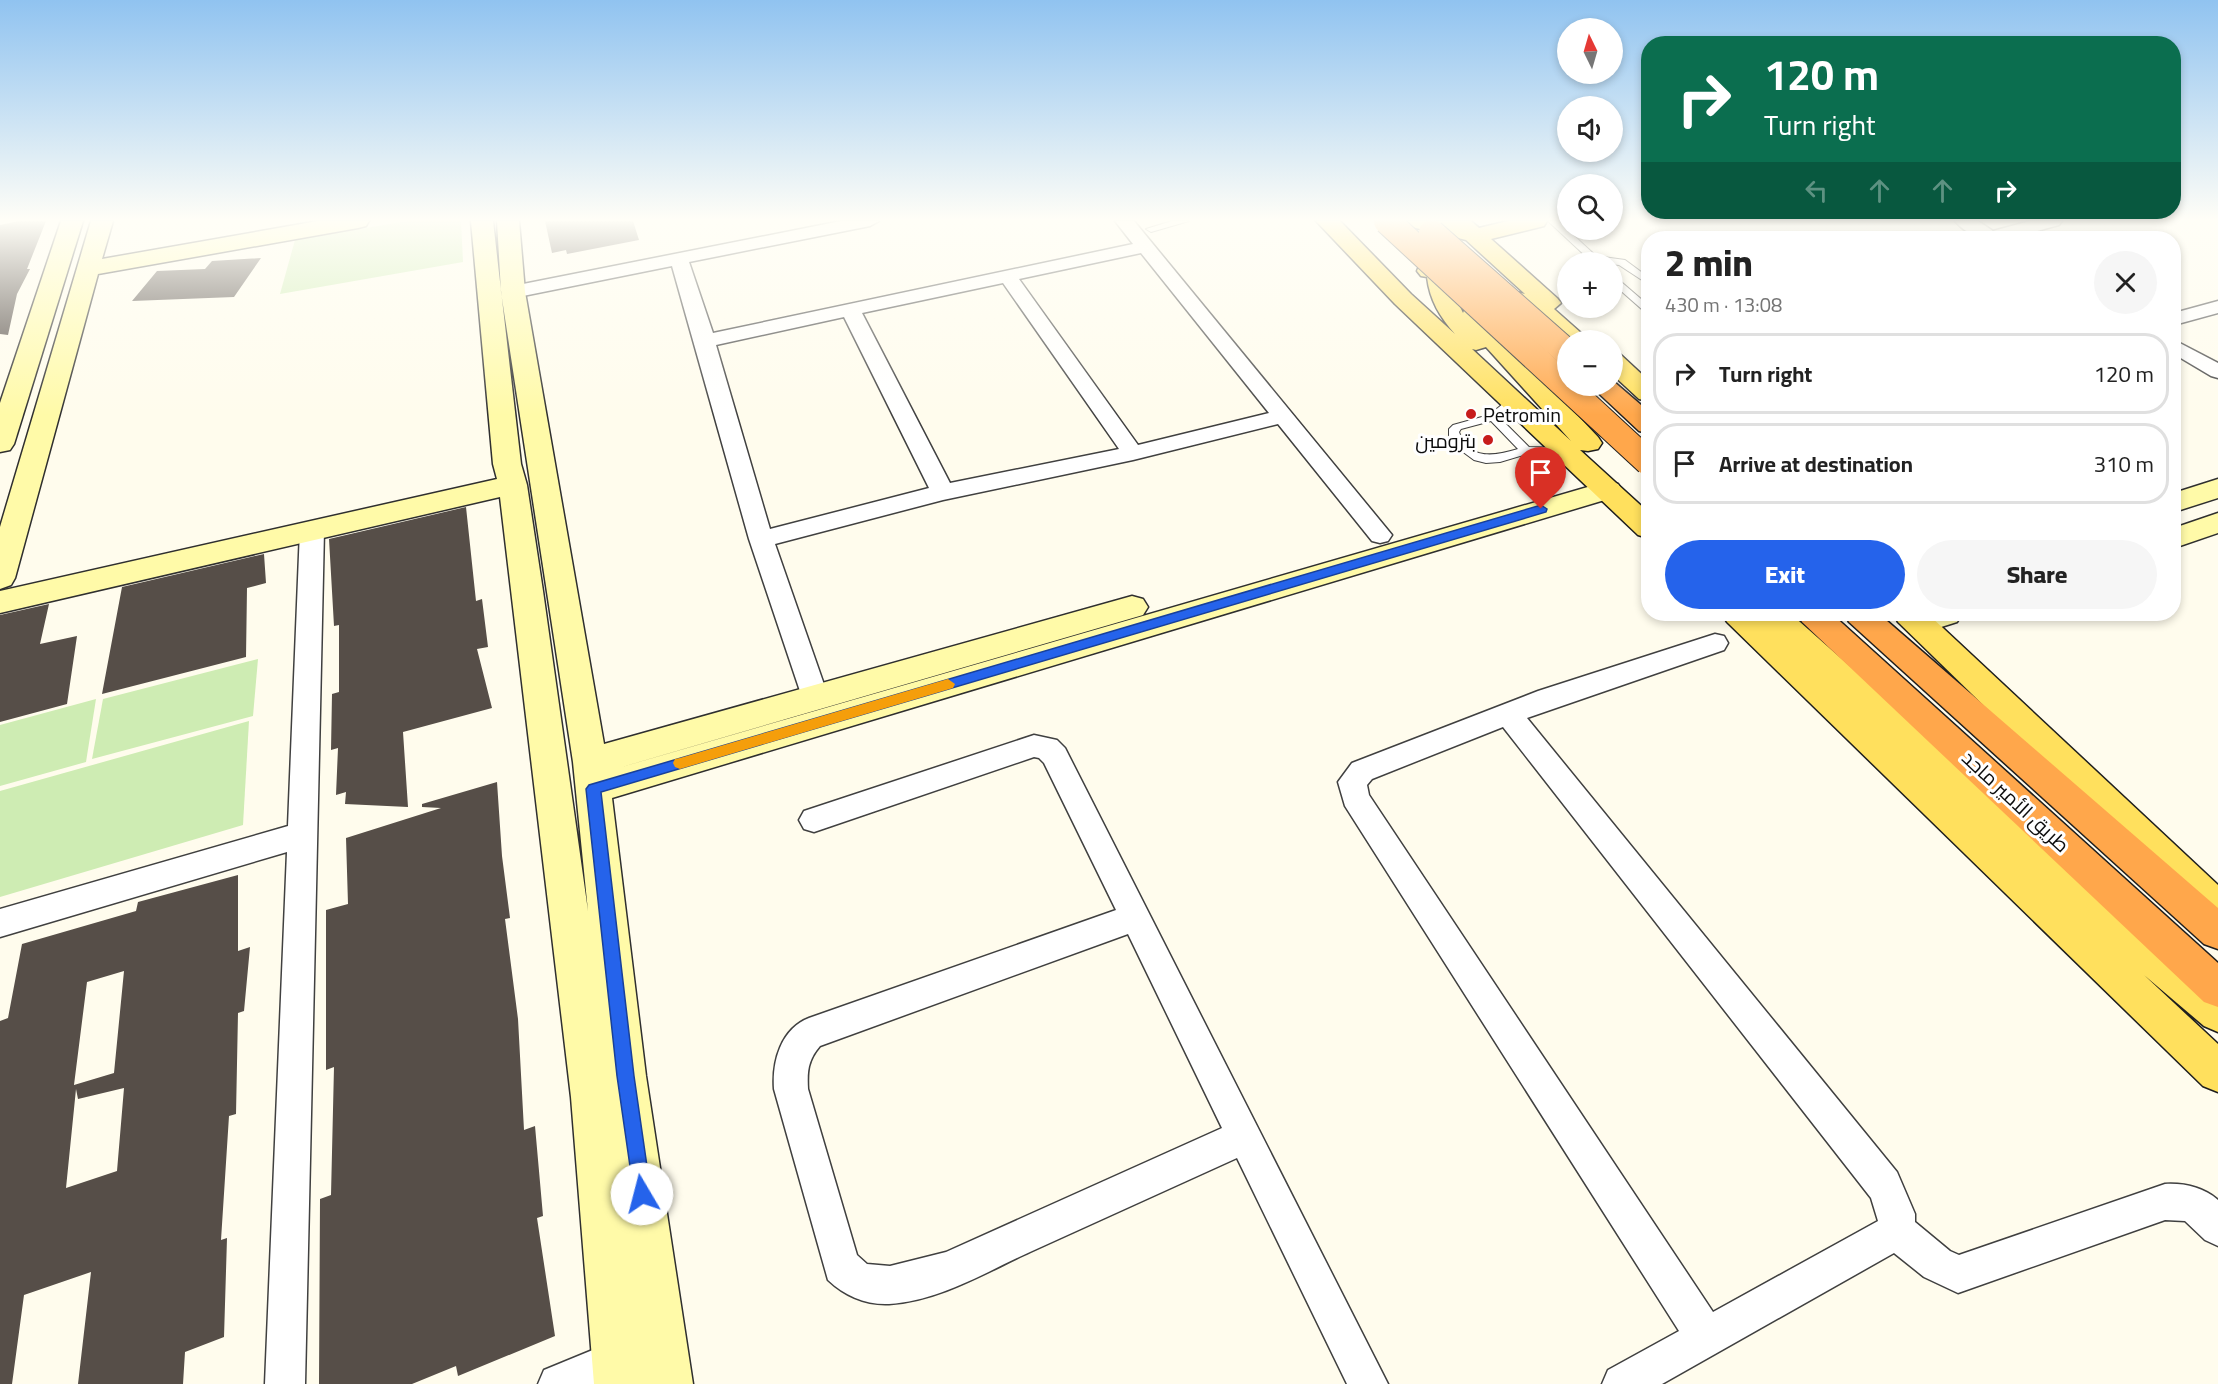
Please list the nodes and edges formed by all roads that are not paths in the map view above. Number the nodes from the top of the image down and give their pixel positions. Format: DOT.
graph roads {
  1 [pos="51,286"];
  2 [pos="83,286"];
  3 [pos="489,286"];
  4 [pos="513,286"];
  5 [pos="545,286"];
  6 [pos="687,286"];
  7 [pos="966,286"];
  8 [pos="1014,286"];
  9 [pos="1184,286"];
  10 [pos="1390,286"];
  11 [pos="1428,286"];
  12 [pos="1440,286"];
  13 [pos="1457,286"];
  14 [pos="1491,286"];
  15 [pos="1531,286"];
  16 [pos="1623,286"];
  17 [pos="513,292"];
  18 [pos="1641,303"];
  19 [pos="2218,307"];
  20 [pos="850,309"];
  21 [pos="2181,317"];
  22 [pos="1565,330"];
  23 [pos="1580,330"];
  24 [pos="705,341"];
  25 [pos="1557,343"];
  26 [pos="2181,350"];
  27 [pos="1623,371"];
  28 [pos="2218,372"];
  29 [pos="58,374"];
  30 [pos="1623,377"];
  31 [pos="21,380"];
  32 [pos="1641,388"];
  33 [pos="1641,390"];
  34 [pos="1615,396"];
  35 [pos="1512,399"];
  36 [pos="1282,416"];
  37 [pos="1493,417"];
  38 [pos="1641,419"];
  39 [pos="1,437"];
  40 [pos="1526,450"];
  41 [pos="1133,453"];
  42 [pos="1641,456"];
  43 [pos="1590,466"];
  44 [pos="510,475"];
  45 [pos="2218,488"];
  46 [pos="943,492"];
  47 [pos="1641,496"];
  48 [pos="2181,501"];
  49 [pos="1641,521"];
  50 [pos="2218,523"];
  51 [pos="312,530"];
  52 [pos="1380,535"];
  53 [pos="2181,536"];
  54 [pos="761,539"];
  55 [pos="0,579"];
  56 [pos="544,587"];
  57 [pos="0,602"];
  58 [pos="1745,621"];
  59 [pos="1793,621"];
  60 [pos="1793,621"];
  61 [pos="1793,621"];
  62 [pos="1871,621"];
  63 [pos="1927,621"];
  64 [pos="1113,624"];
  65 [pos="1715,643"];
  66 [pos="1946,669"];
  67 [pos="814,696"];
  68 [pos="1508,714"];
  69 [pos="592,776"];
  70 [pos="814,820"];
  71 [pos="301,835"];
  72 [pos="2218,877"];
  73 [pos="2218,909"];
  74 [pos="1136,917"];
  75 [pos="0,923"];
  76 [pos="2218,932"];
  77 [pos="2218,989"];
  78 [pos="2218,1013"];
  79 [pos="2218,1070"];
  80 [pos="609,1087"];
  81 [pos="1244,1136"];
  82 [pos="2218,1227"];
  83 [pos="1897,1231"];
  84 [pos="1706,1337"];
  85 [pos="618,1372"];
  86 [pos="285,1384"];
  87 [pos="558,1384"];
  88 [pos="668,1384"];
  89 [pos="1368,1384"];
  90 [pos="1622,1384"];
  1 -- 31 [label="street"];
  2 -- 29 [label="street"];
  3 -- 44 [label="street"];
  4 -- 17 [label="street"];
  5 -- 17 [label="street"];
  6 -- 24 [label="street"];
  7 -- 20 [label="street"];
  8 -- 41 [label="street"];
  9 -- 36 [label="street"];
  10 -- 35 [label="main road"];
  11 -- 35 [label="main road"];
  12 -- 43 [label="main road"];
  13 -- 42 [label="highway, bridge"];
  14 -- 25 [label="highway, bridge"];
  15 -- 23 [label="main road"];
  16 -- 18 [label="lane"];
  17 -- 56 [label="street"];
  19 -- 21 [label="street"];
  20 -- 24 [label="street"];
  20 -- 46 [label="street"];
  22 -- 43 [label="main road"];
  24 -- 54 [label="street"];
  26 -- 28 [label="street"];
  27 -- 32 [label="main road"];
  29 -- 31 [label="street"];
  29 -- 55 [label="street"];
  30 -- 33 [label="main road"];
  31 -- 39 [label="street"];
  34 -- 38 [label="highway"];
  35 -- 37 [label="lane"];
  35 -- 43 [label="main road"];
  36 -- 41 [label="street"];
  36 -- 52 [label="street"];
  37 -- 40 [label="lane"];
  37 -- 40 [label="lane"];
  40 -- 43 [label="lane"];
  41 -- 46 [label="street"];
  43 -- 47 [label="main road"];
  43 -- 49 [label="main road"];
  43 -- 52 [label="street"];
  43 -- 64 [label="street"];
  44 -- 51 [label="street"];
  44 -- 55 [label="street"];
  44 -- 56 [label="street"];
  45 -- 48 [label="street"];
  46 -- 54 [label="street"];
  50 -- 53 [label="street"];
  51 -- 57 [label="street"];
  51 -- 71 [label="street"];
  52 -- 64 [label="street"];
  54 -- 67 [label="street"];
  56 -- 69 [label="street"];
  56 -- 80 [label="street"];
  58 -- 79 [label="main road"];
  59 -- 79 [label="main road"];
  60 -- 77 [label="highway, طريق الأمير ماجد"];
  61 -- 78 [label="main road"];
  62 -- 66 [label="highway, طريق الأمير ماجد"];
  63 -- 66 [label="main road"];
  64 -- 67 [label="street"];
  64 -- 69 [label="street"];
  65 -- 68 [label="street"];
  66 -- 72 [label="main road"];
  66 -- 73 [label="main road"];
  66 -- 76 [label="highway, طريق الأمير ماجد"];
  67 -- 69 [label="street"];
  68 -- 83 [label="street"];
  68 -- 84 [label="street"];
  69 -- 80 [label="street"];
  70 -- 74 [label="street"];
  71 -- 75 [label="street"];
  71 -- 86 [label="street"];
  74 -- 81 [label="street"];
  74 -- 81 [label="street"];
  80 -- 85 [label="street"];
  80 -- 88 [label="street"];
  81 -- 89 [label="street"];
  82 -- 83 [label="street"];
  83 -- 84 [label="street"];
  84 -- 90 [label="street"];
  85 -- 87 [label="street"];
}
